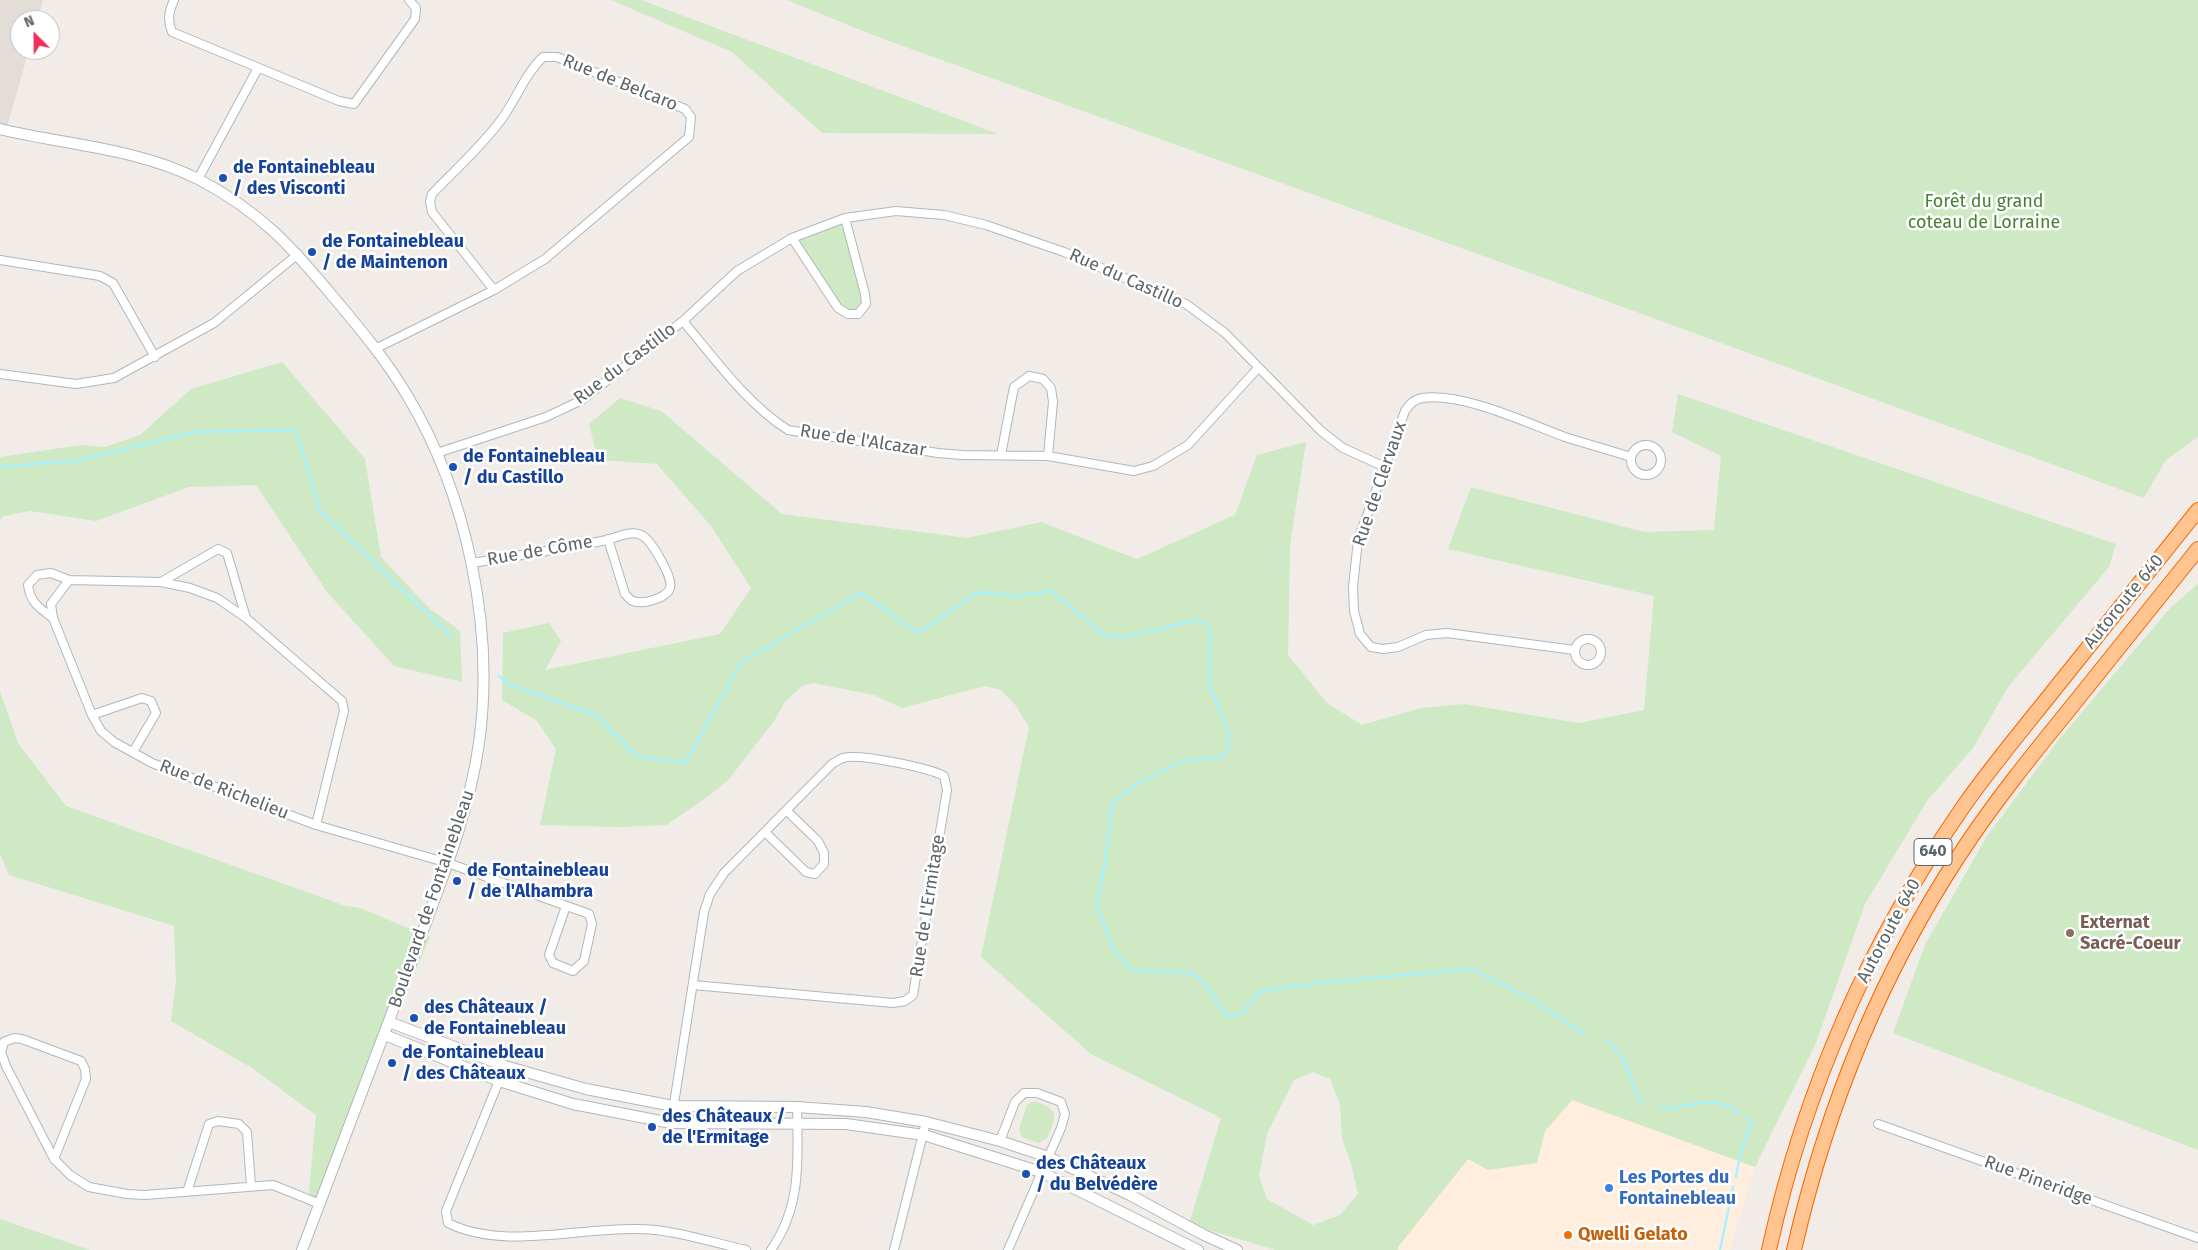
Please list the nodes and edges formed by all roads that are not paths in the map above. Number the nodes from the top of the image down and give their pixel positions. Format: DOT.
graph roads {
  1 [pos="174,0"];
  2 [pos="409,0"];
  3 [pos="258,68"];
  4 [pos="0,129"];
  5 [pos="198,179"];
  6 [pos="845,218"];
  7 [pos="792,238"];
  8 [pos="298,254"];
  9 [pos="0,260"];
  10 [pos="494,290"];
  11 [pos="683,321"];
  12 [pos="377,348"];
  13 [pos="155,357"];
  14 [pos="1258,368"];
  15 [pos="0,374"];
  16 [pos="437,453"];
  17 [pos="1001,454"];
  18 [pos="1048,456"];
  19 [pos="1631,457"];
  20 [pos="1385,467"];
  21 [pos="2198,510"];
  22 [pos="608,540"];
  23 [pos="2198,549"];
  24 [pos="472,563"];
  25 [pos="69,580"];
  26 [pos="161,582"];
  27 [pos="53,618"];
  28 [pos="246,618"];
  29 [pos="1574,650"];
  30 [pos="92,715"];
  31 [pos="133,752"];
  32 [pos="787,811"];
  33 [pos="316,825"];
  34 [pos="765,832"];
  35 [pos="448,863"];
  36 [pos="566,906"];
  37 [pos="693,985"];
  38 [pos="389,1022"];
  39 [pos="384,1036"];
  40 [pos="505,1066"];
  41 [pos="500,1081"];
  42 [pos="673,1106"];
  43 [pos="797,1107"];
  44 [pos="926,1122"];
  45 [pos="671,1123"];
  46 [pos="798,1123"];
  47 [pos="1878,1124"];
  48 [pos="924,1135"];
  49 [pos="1000,1141"];
  50 [pos="1048,1157"];
  51 [pos="54,1159"];
  52 [pos="1041,1172"];
  53 [pos="251,1186"];
  54 [pos="187,1192"];
  55 [pos="320,1204"];
  56 [pos="2198,1238"];
  57 [pos="495,1244"];
  58 [pos="511,1246"];
  59 [pos="302,1250"];
  60 [pos="746,1250"];
  61 [pos="771,1250"];
  62 [pos="894,1250"];
  63 [pos="1008,1250"];
  64 [pos="1198,1250"];
  65 [pos="1237,1250"];
  66 [pos="1769,1250"];
  67 [pos="1794,1250"];
  1 -- 3 [label="street"];
  2 -- 3 [label="street"];
  3 -- 5 [label="street"];
  4 -- 5 [label="street, Boulevard de Fontainebleau"];
  5 -- 8 [label="street, Boulevard de Fontainebleau"];
  6 -- 7 [label="street, Rue du Castillo"];
  6 -- 7 [label="street"];
  6 -- 14 [label="street, Rue du Castillo"];
  7 -- 11 [label="street, Rue du Castillo"];
  8 -- 12 [label="street, Boulevard de Fontainebleau"];
  8 -- 13 [label="street"];
  9 -- 13 [label="street"];
  10 -- 10 [label="street, Rue de Belcaro"];
  10 -- 12 [label="street, Rue de Belcaro"];
  11 -- 16 [label="street, Rue du Castillo"];
  11 -- 17 [label="street, Rue de l'Alcazar"];
  12 -- 16 [label="street, Boulevard de Fontainebleau"];
  13 -- 15 [label="street"];
  14 -- 18 [label="street, Rue de l'Alcazar"];
  14 -- 20 [label="street, Rue du Castillo"];
  16 -- 24 [label="street, Boulevard de Fontainebleau"];
  17 -- 18 [label="street, Rue de l'Alcazar"];
  17 -- 18 [label="street"];
  19 -- 19 [label="street"];
  19 -- 20 [label="street, Rue de Clervaux"];
  20 -- 29 [label="street, Rue de Clervaux"];
  21 -- 66 [label="highway, Autoroute 640 / 640"];
  22 -- 22 [label="street, Rue de Côme"];
  22 -- 24 [label="street, Rue de Côme"];
  23 -- 67 [label="highway, Autoroute 640 / 640"];
  24 -- 35 [label="street, Boulevard de Fontainebleau"];
  25 -- 26 [label="street, Rue de Richelieu"];
  25 -- 27 [label="street"];
  25 -- 27 [label="street, Rue de Richelieu"];
  26 -- 28 [label="street, Rue de Richelieu"];
  26 -- 28 [label="street"];
  27 -- 30 [label="street, Rue de Richelieu"];
  28 -- 33 [label="street, Rue de Richelieu"];
  30 -- 31 [label="street, Rue de Richelieu"];
  30 -- 31 [label="street"];
  31 -- 33 [label="street, Rue de Richelieu"];
  32 -- 34 [label="street, Rue de L'Ermitage"];
  32 -- 34 [label="street"];
  32 -- 37 [label="street, Rue de L'Ermitage"];
  33 -- 35 [label="street, Rue de Richelieu"];
  34 -- 37 [label="street, Rue de L'Ermitage"];
  35 -- 36 [label="street, Rue de Richelieu"];
  35 -- 38 [label="street, Boulevard de Fontainebleau"];
  36 -- 36 [label="street, Rue de Richelieu"];
  37 -- 42 [label="street, Rue de L'Ermitage"];
  38 -- 39 [label="street, Boulevard de Fontainebleau"];
  38 -- 40 [label="street"];
  39 -- 41 [label="street"];
  39 -- 55 [label="street, Boulevard de Fontainebleau"];
  40 -- 41 [label="street"];
  40 -- 42 [label="street"];
  41 -- 45 [label="street"];
  41 -- 57 [label="street"];
  42 -- 43 [label="street"];
  42 -- 45 [label="street, Rue de L'Ermitage"];
  43 -- 44 [label="street"];
  43 -- 46 [label="street"];
  44 -- 48 [label="street"];
  44 -- 49 [label="street"];
  45 -- 46 [label="street"];
  46 -- 48 [label="street"];
  46 -- 61 [label="street"];
  47 -- 56 [label="street, Rue Pineridge"];
  48 -- 52 [label="street"];
  48 -- 62 [label="street"];
  49 -- 50 [label="street"];
  49 -- 50 [label="street"];
  50 -- 52 [label="street"];
  50 -- 65 [label="street"];
  51 -- 51 [label="street"];
  51 -- 54 [label="street"];
  52 -- 63 [label="street"];
  52 -- 64 [label="street"];
  53 -- 54 [label="street"];
  53 -- 54 [label="street"];
  53 -- 55 [label="street"];
  55 -- 59 [label="street, Boulevard de Fontainebleau"];
  58 -- 60 [label="street"];
}
